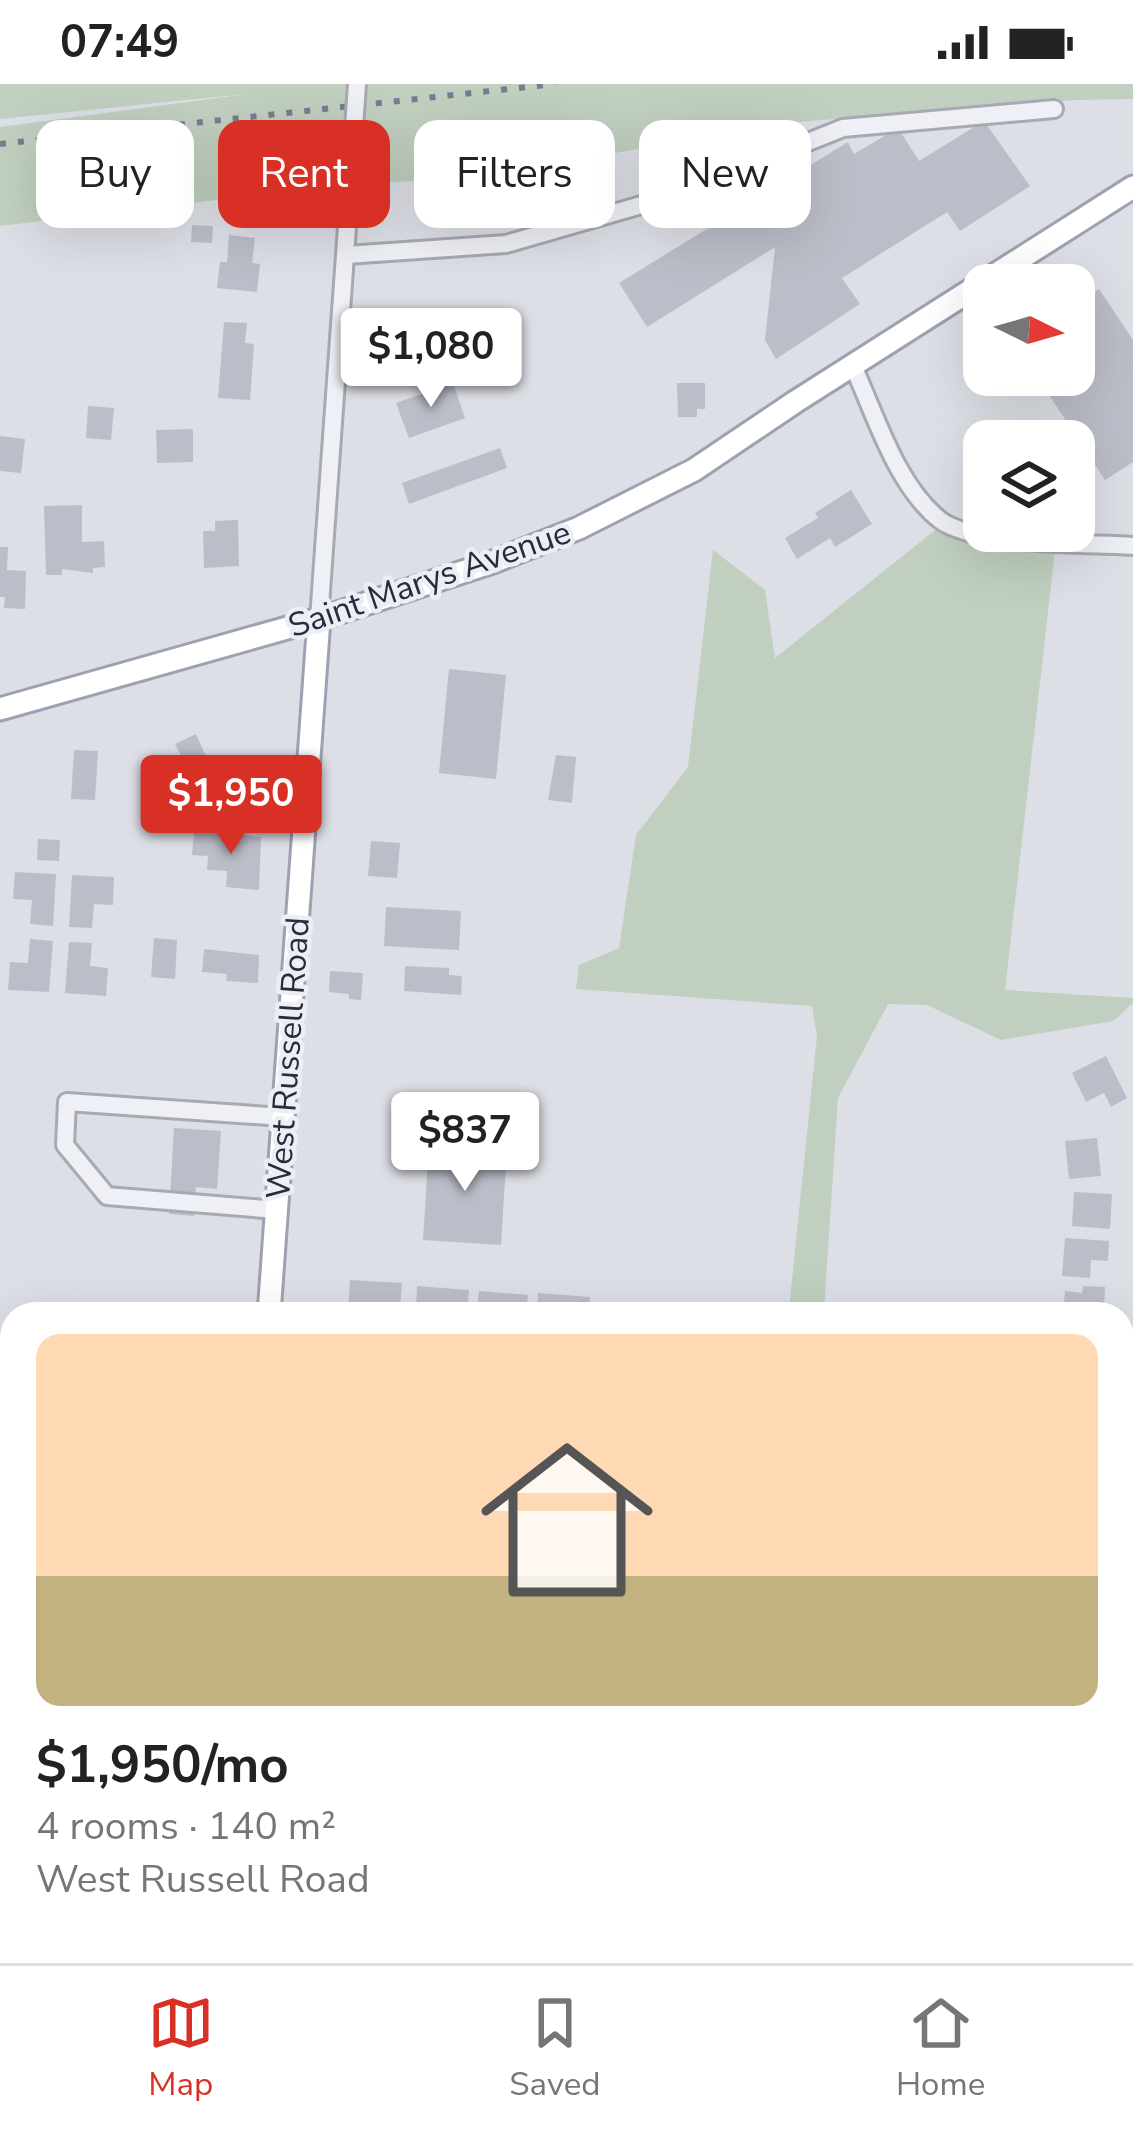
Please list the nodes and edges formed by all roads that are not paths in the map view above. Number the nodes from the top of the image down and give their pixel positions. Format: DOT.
graph roads {
  1 [pos="357,84"];
  2 [pos="1054,109"];
  3 [pos="1133,187"];
  4 [pos="346,255"];
  5 [pos="854,366"];
  6 [pos="1133,546"];
  7 [pos="319,619"];
  8 [pos="0,709"];
  9 [pos="284,1117"];
  10 [pos="277,1210"];
  11 [pos="270,1302"];
  1 -- 4 [label="street, West Russell Road, bridge"];
  2 -- 4 [label="street"];
  3 -- 5 [label="main road, Saint Marys Avenue"];
  4 -- 7 [label="street, West Russell Road"];
  5 -- 6 [label="street"];
  5 -- 7 [label="main road, Saint Marys Avenue"];
  7 -- 8 [label="main road, Saint Marys Avenue"];
  7 -- 9 [label="main road, West Russell Road"];
  9 -- 10 [label="main road, West Russell Road"];
  9 -- 10 [label="street"];
  10 -- 11 [label="main road, West Russell Road"];
}
